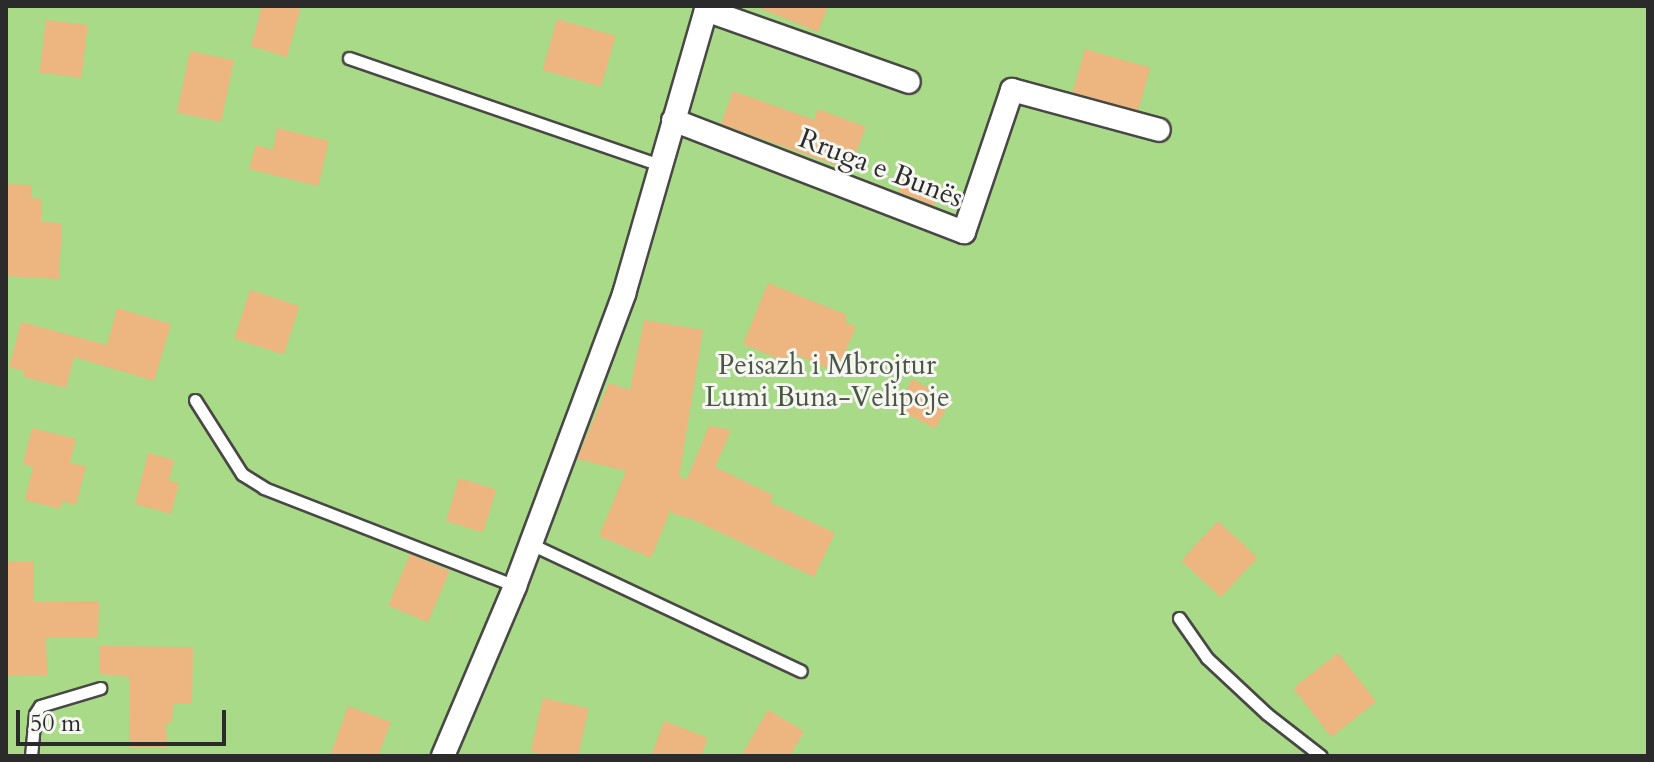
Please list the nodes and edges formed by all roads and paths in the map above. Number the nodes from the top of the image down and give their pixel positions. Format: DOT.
graph roads {
  1 [pos="706,8"];
  2 [pos="349,58"];
  3 [pos="909,82"];
  4 [pos="673,120"];
  5 [pos="1159,130"];
  6 [pos="660,165"];
  7 [pos="195,400"];
  8 [pos="531,544"];
  9 [pos="515,586"];
  10 [pos="1179,618"];
  11 [pos="801,671"];
  12 [pos="100,688"];
  13 [pos="31,756"];
  14 [pos="443,756"];
  15 [pos="1321,756"];
  1 -- 3 [label="street"];
  1 -- 4 [label="street"];
  2 -- 6 [label="lane"];
  4 -- 5 [label="street, Rruga e Bunës"];
  4 -- 6 [label="street"];
  6 -- 8 [label="street"];
  7 -- 9 [label="lane"];
  8 -- 9 [label="street"];
  8 -- 11 [label="lane"];
  9 -- 14 [label="street"];
  10 -- 15 [label="lane"];
  12 -- 13 [label="lane"];
}
